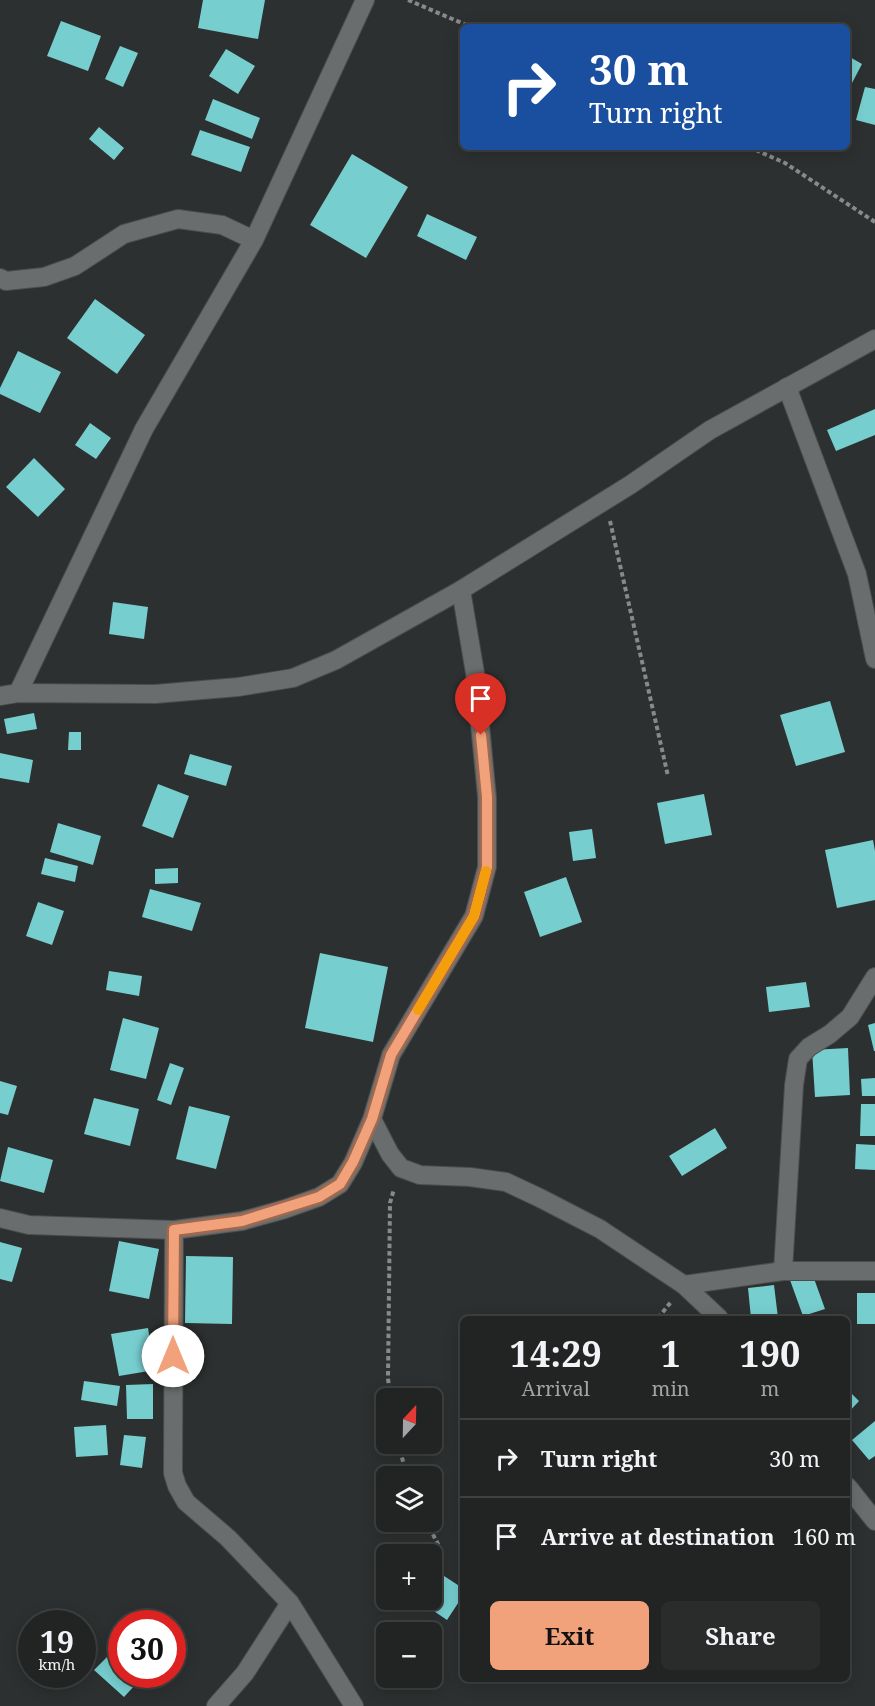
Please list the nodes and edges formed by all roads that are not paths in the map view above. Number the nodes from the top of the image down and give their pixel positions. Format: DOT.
graph roads {
  1 [pos="365,0"];
  2 [pos="254,240"];
  3 [pos="0,278"];
  4 [pos="875,339"];
  5 [pos="787,387"];
  6 [pos="461,591"];
  7 [pos="875,658"];
  8 [pos="9,695"];
  9 [pos="875,977"];
  10 [pos="372,1119"];
  11 [pos="0,1218"];
  12 [pos="174,1230"];
  13 [pos="783,1271"];
  14 [pos="875,1271"];
  15 [pos="684,1285"];
  16 [pos="717,1316"];
  17 [pos="850,1490"];
  18 [pos="875,1521"];
  19 [pos="290,1603"];
  20 [pos="216,1706"];
  21 [pos="354,1706"];
  1 -- 2 [label="street"];
  2 -- 3 [label="street"];
  2 -- 8 [label="street"];
  4 -- 5 [label="street"];
  5 -- 6 [label="street"];
  5 -- 7 [label="street"];
  6 -- 8 [label="street"];
  6 -- 10 [label="street"];
  9 -- 13 [label="street"];
  10 -- 12 [label="street"];
  10 -- 15 [label="street"];
  11 -- 12 [label="street"];
  12 -- 19 [label="street"];
  13 -- 14 [label="street"];
  13 -- 15 [label="street"];
  15 -- 16 [label="street"];
  17 -- 18 [label="street"];
  19 -- 20 [label="street"];
  19 -- 21 [label="street"];
}
